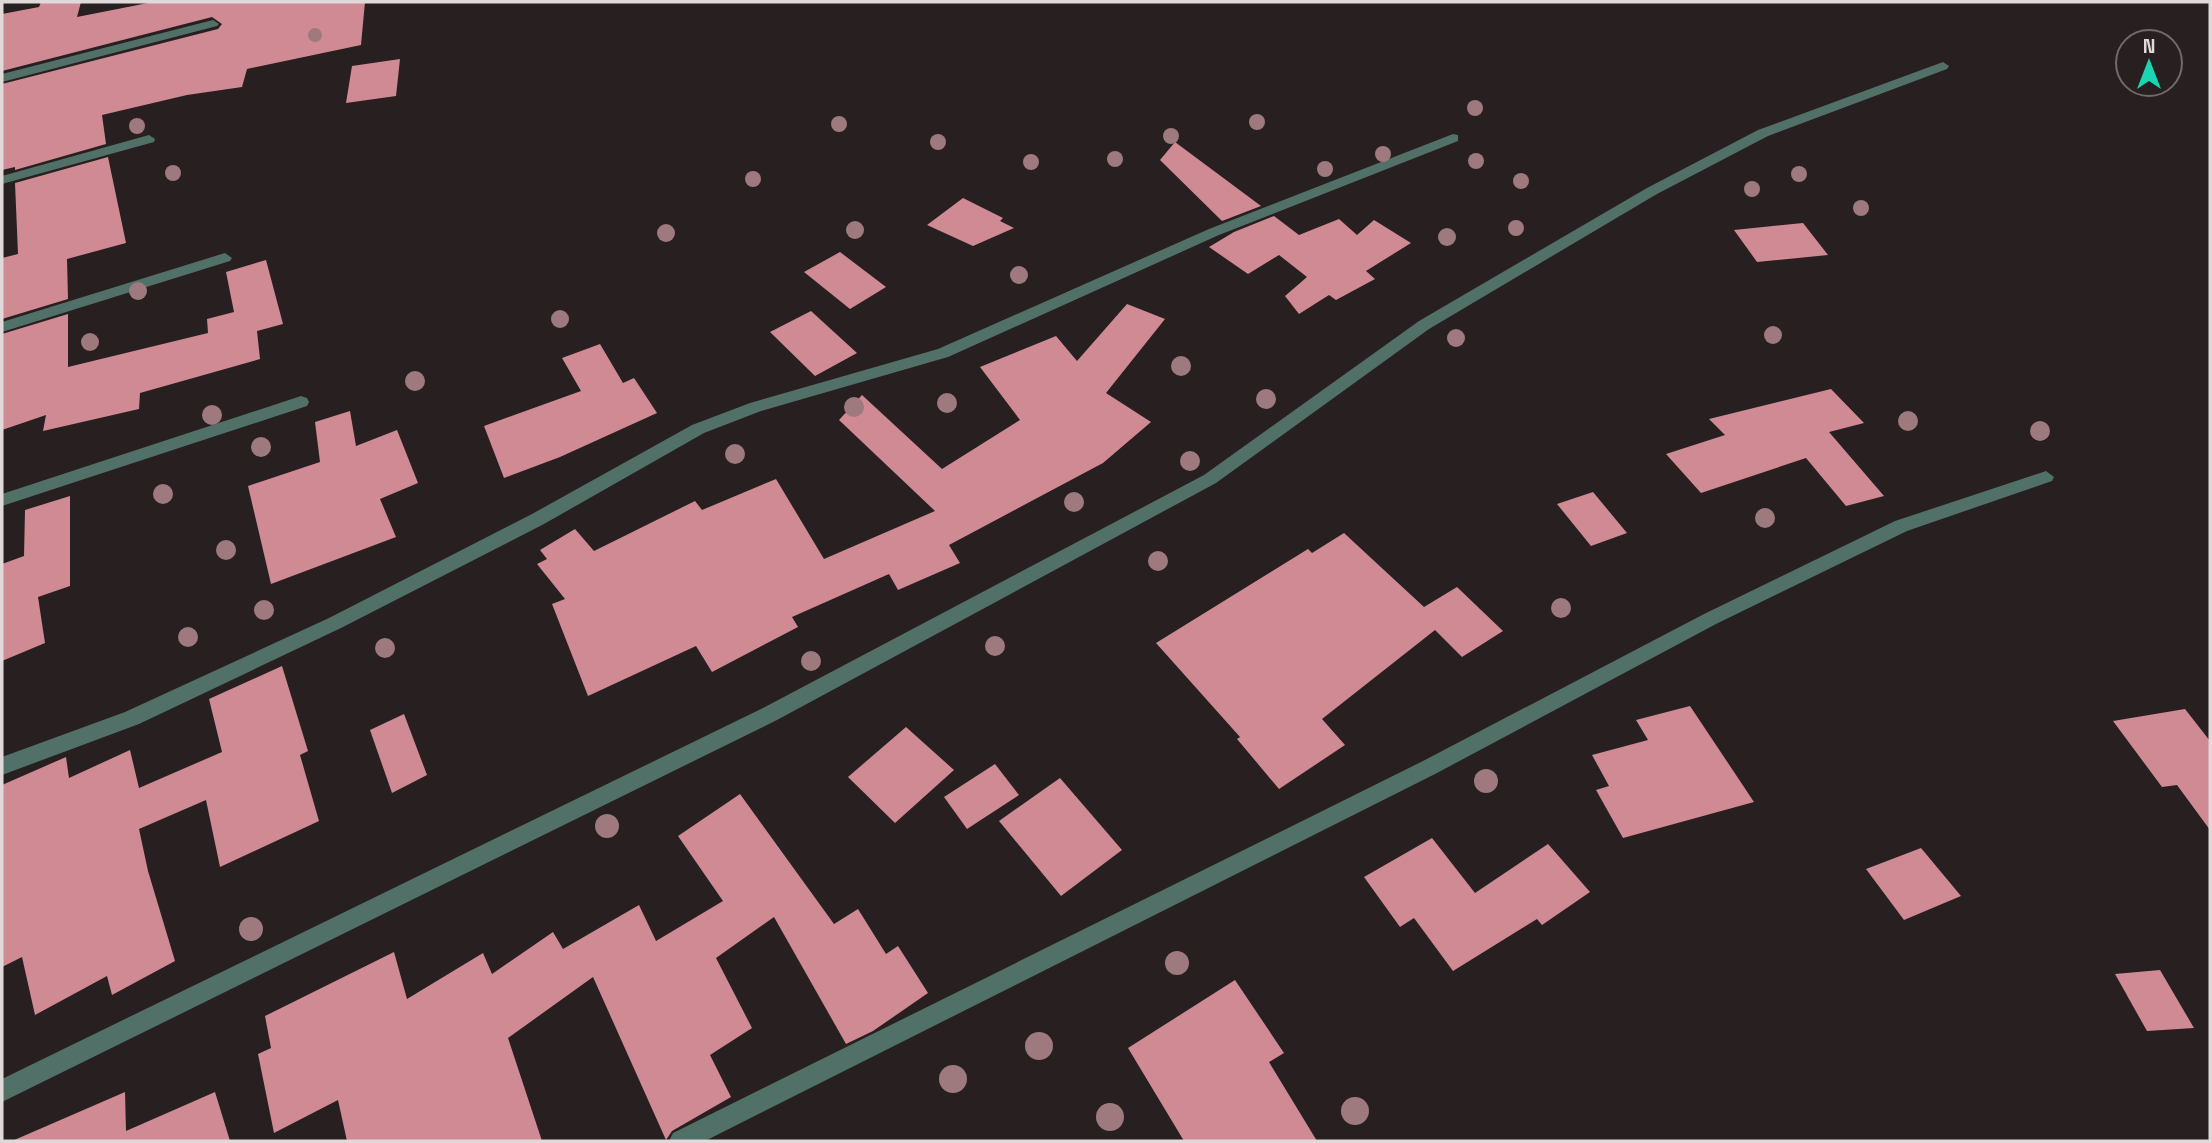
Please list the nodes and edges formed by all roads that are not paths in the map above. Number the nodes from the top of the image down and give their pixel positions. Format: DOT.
graph roads {
  1 [pos="213,24"];
  2 [pos="1943,66"];
  3 [pos="2,78"];
  4 [pos="1453,138"];
  5 [pos="149,139"];
  6 [pos="2,180"];
  7 [pos="225,258"];
  8 [pos="2,327"];
  9 [pos="301,402"];
  10 [pos="2046,477"];
  11 [pos="2,500"];
  12 [pos="2,766"];
  13 [pos="2,1091"];
  14 [pos="681,1141"];
  1 -- 3 [label="street"];
  2 -- 13 [label="street"];
  4 -- 12 [label="street"];
  5 -- 6 [label="street"];
  7 -- 8 [label="street"];
  9 -- 11 [label="street"];
  10 -- 14 [label="street"];
}
